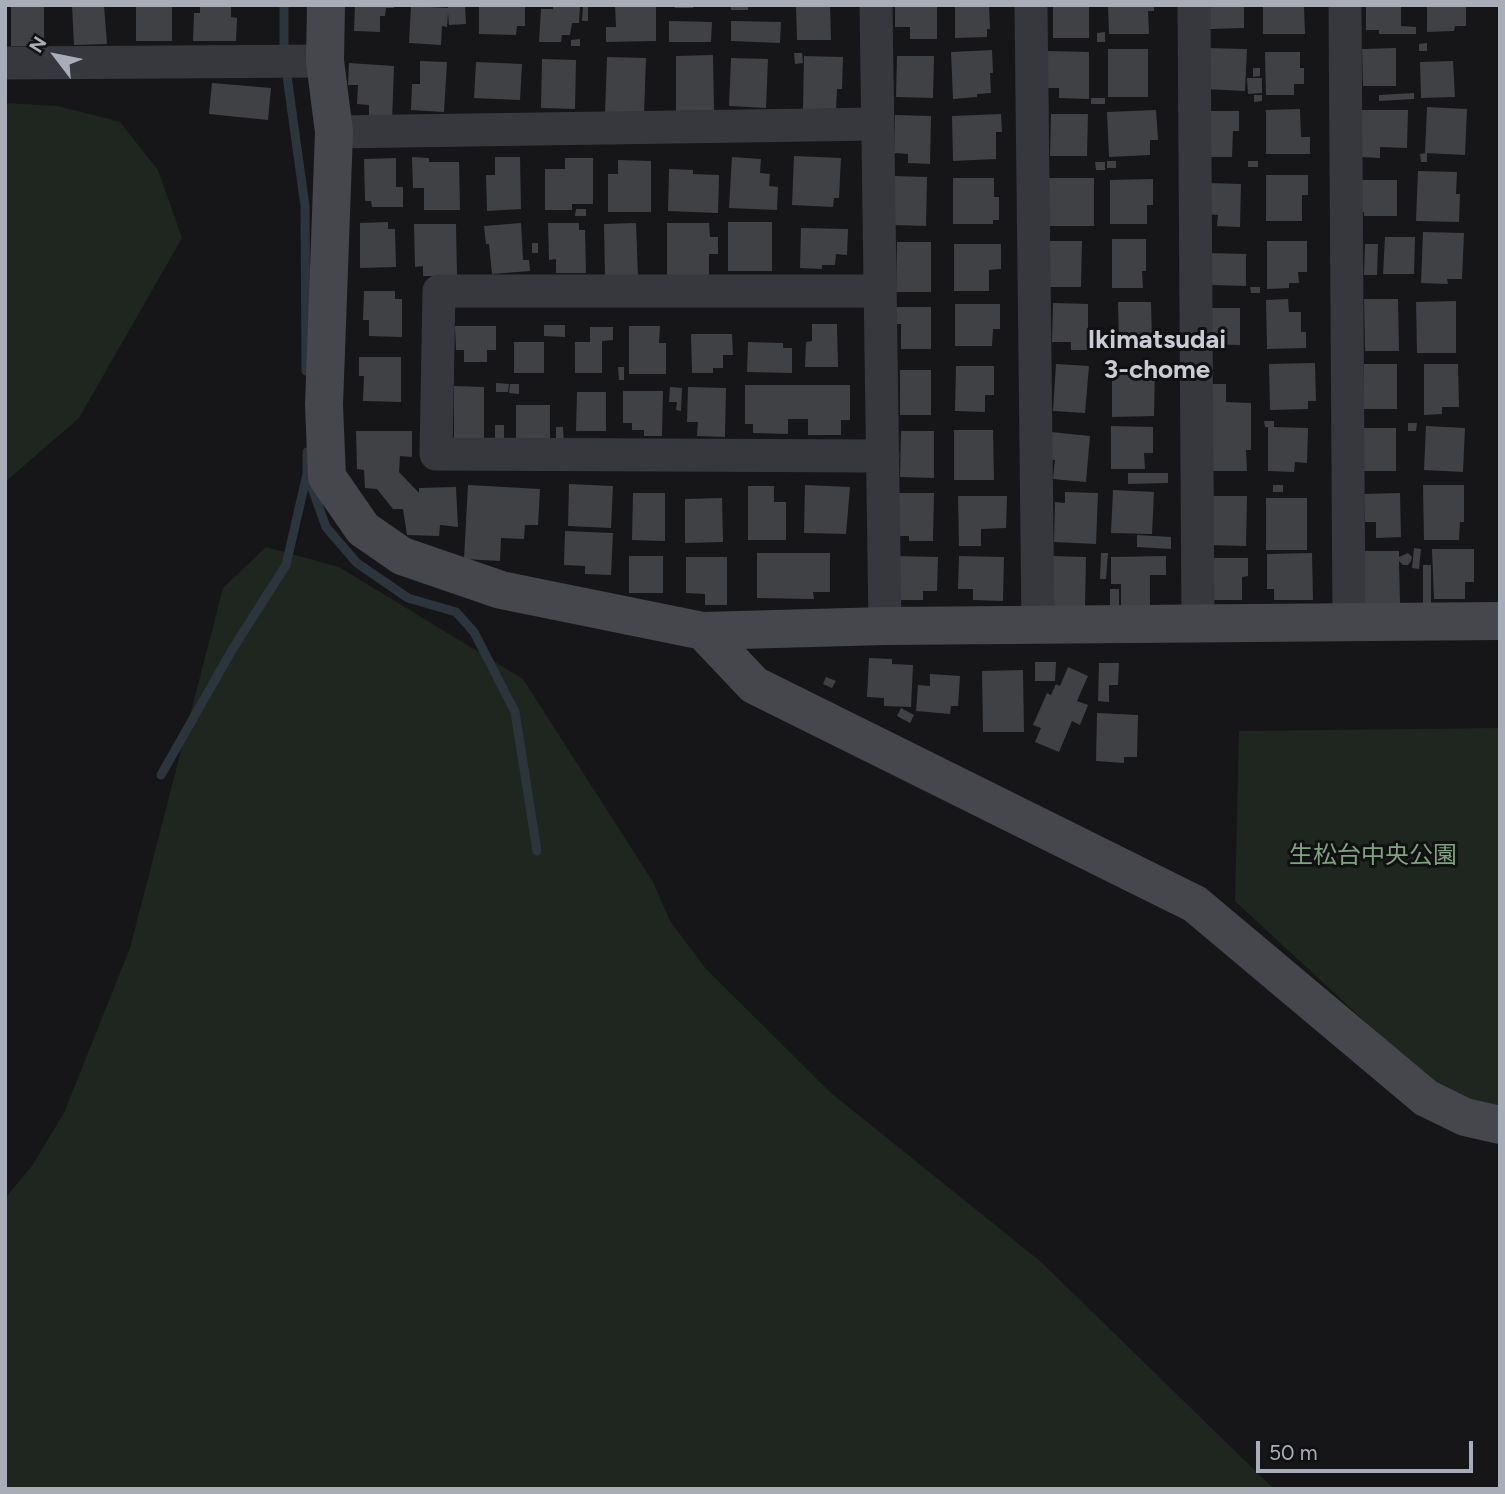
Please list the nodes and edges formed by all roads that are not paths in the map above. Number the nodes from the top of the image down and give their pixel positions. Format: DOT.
graph roads {
  1 [pos="326,5"];
  2 [pos="876,5"];
  3 [pos="1031,5"];
  4 [pos="1194,5"];
  5 [pos="1345,5"];
  6 [pos="325,61"];
  7 [pos="5,63"];
  8 [pos="878,124"];
  9 [pos="334,132"];
  10 [pos="880,291"];
  11 [pos="883,456"];
  12 [pos="1500,621"];
  13 [pos="1349,622"];
  14 [pos="1198,623"];
  15 [pos="1038,625"];
  16 [pos="885,626"];
  17 [pos="703,631"];
  18 [pos="1500,1125"];
  1 -- 6 [label="street"];
  2 -- 8 [label="street"];
  3 -- 15 [label="street"];
  4 -- 14 [label="street"];
  5 -- 13 [label="street"];
  6 -- 7 [label="street"];
  6 -- 9 [label="street"];
  8 -- 9 [label="street"];
  8 -- 10 [label="street"];
  9 -- 17 [label="street"];
  10 -- 11 [label="street"];
  10 -- 11 [label="street"];
  11 -- 16 [label="street"];
  12 -- 13 [label="street"];
  13 -- 14 [label="street"];
  14 -- 15 [label="street"];
  15 -- 16 [label="street"];
  16 -- 17 [label="street"];
  17 -- 18 [label="street"];
}
